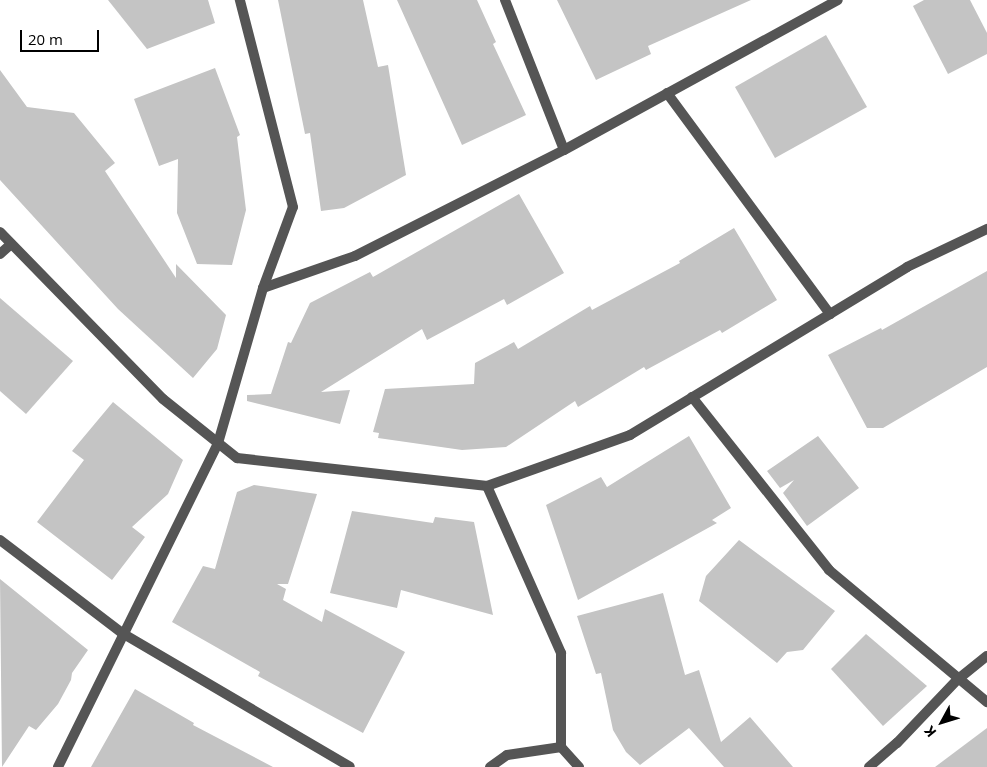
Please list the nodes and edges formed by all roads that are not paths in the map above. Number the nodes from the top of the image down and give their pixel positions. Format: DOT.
graph roads {
  1 [pos="240,0"];
  2 [pos="505,0"];
  3 [pos="838,0"];
  4 [pos="667,93"];
  5 [pos="564,150"];
  6 [pos="987,229"];
  7 [pos="0,232"];
  8 [pos="11,244"];
  9 [pos="0,254"];
  10 [pos="263,288"];
  11 [pos="830,314"];
  12 [pos="692,397"];
  13 [pos="218,443"];
  14 [pos="487,486"];
  15 [pos="0,540"];
  16 [pos="122,633"];
  17 [pos="987,656"];
  18 [pos="957,680"];
  19 [pos="987,702"];
  20 [pos="561,747"];
  21 [pos="58,767"];
  22 [pos="350,767"];
  23 [pos="490,767"];
  24 [pos="579,767"];
  25 [pos="868,767"];
  1 -- 10 [label="street"];
  2 -- 5 [label="street"];
  3 -- 4 [label="street"];
  4 -- 5 [label="street"];
  4 -- 11 [label="street"];
  5 -- 10 [label="street"];
  6 -- 11 [label="street"];
  7 -- 8 [label="street"];
  8 -- 9 [label="street"];
  8 -- 13 [label="street"];
  10 -- 13 [label="street"];
  11 -- 12 [label="street"];
  12 -- 14 [label="street"];
  12 -- 18 [label="street"];
  13 -- 14 [label="street"];
  13 -- 16 [label="street"];
  14 -- 20 [label="street"];
  15 -- 16 [label="street"];
  16 -- 21 [label="street"];
  16 -- 22 [label="street"];
  17 -- 18 [label="street"];
  18 -- 19 [label="street"];
  18 -- 25 [label="street"];
  20 -- 23 [label="street"];
  20 -- 24 [label="street"];
}
